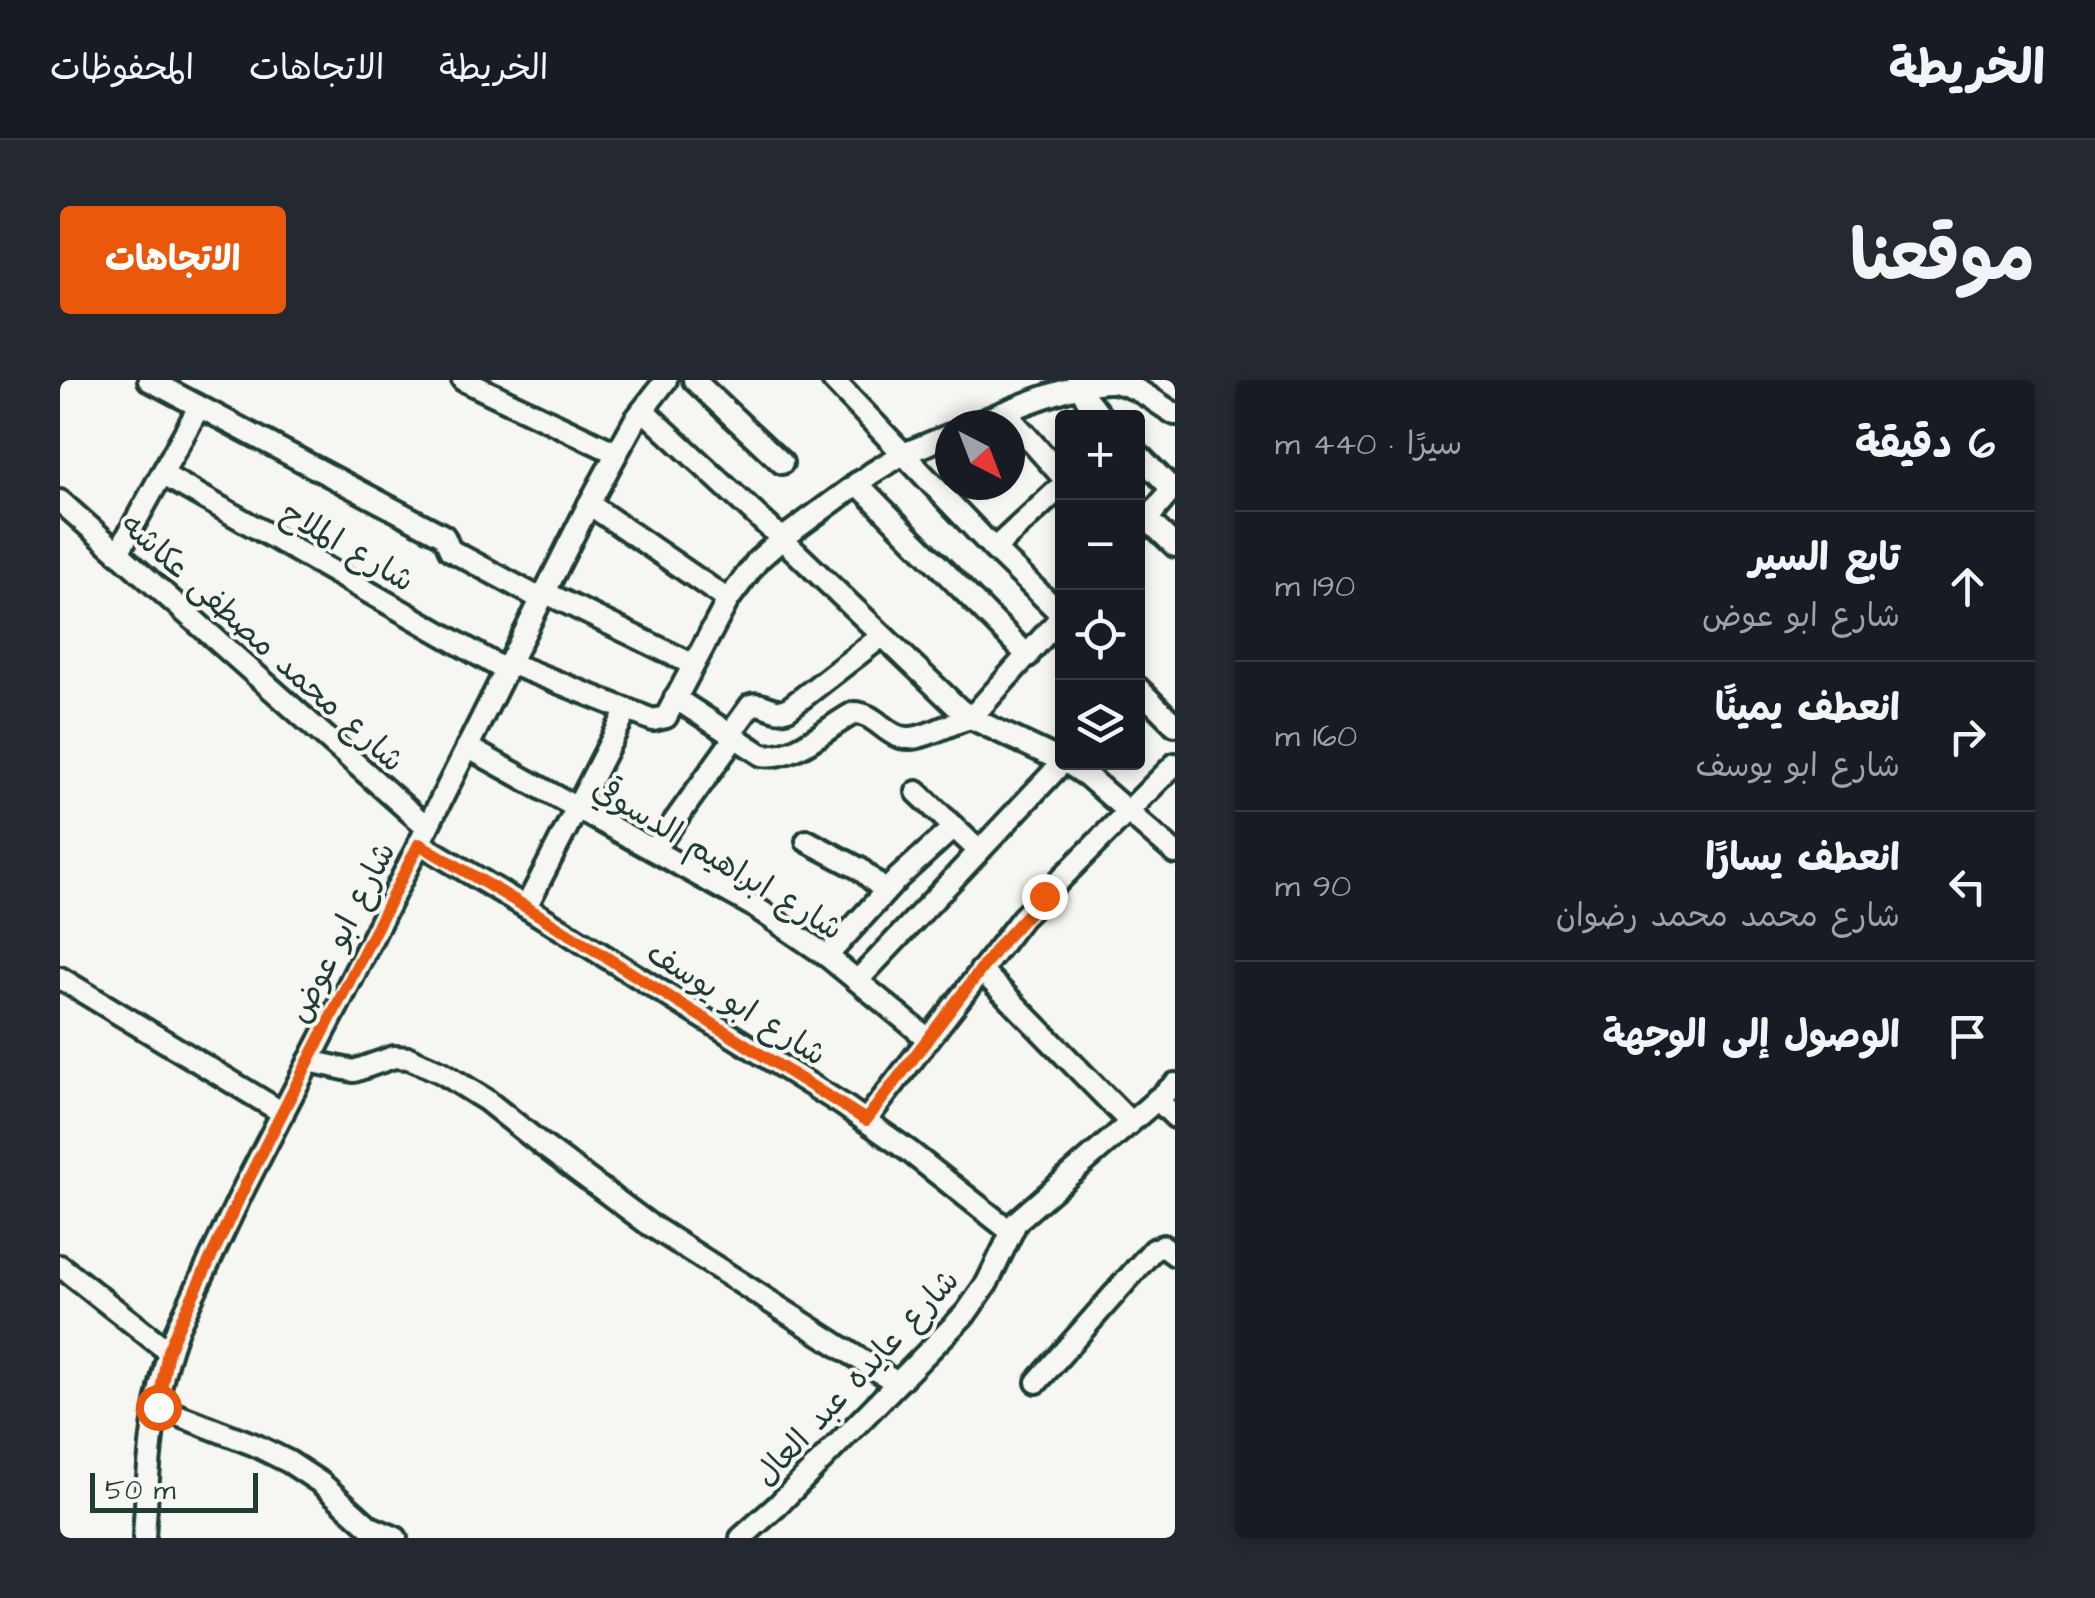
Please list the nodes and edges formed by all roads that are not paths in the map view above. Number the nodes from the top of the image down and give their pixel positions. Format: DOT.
graph roads {
  1 [pos="150,380"];
  2 [pos="462,380"];
  3 [pos="666,380"];
  4 [pos="694,380"];
  5 [pos="833,380"];
  6 [pos="1028,380"];
  7 [pos="1079,383"];
  8 [pos="1150,387"];
  9 [pos="1042,397"];
  10 [pos="199,407"];
  11 [pos="642,410"];
  12 [pos="1010,410"];
  13 [pos="1096,410"];
  14 [pos="1175,414"];
  15 [pos="1025,434"];
  16 [pos="935,441"];
  17 [pos="616,453"];
  18 [pos="904,454"];
  19 [pos="1145,461"];
  20 [pos="782,463"];
  21 [pos="1055,468"];
  22 [pos="162,474"];
  23 [pos="857,483"];
  24 [pos="1174,488"];
  25 [pos="1055,492"];
  26 [pos="60,502"];
  27 [pos="589,504"];
  28 [pos="1145,521"];
  29 [pos="1145,526"];
  30 [pos="782,539"];
  31 [pos="1175,546"];
  32 [pos="994,549"];
  33 [pos="118,553"];
  34 [pos="543,596"];
  35 [pos="728,600"];
  36 [pos="1055,609"];
  37 [pos="1055,624"];
  38 [pos="882,636"];
  39 [pos="1028,656"];
  40 [pos="692,664"];
  41 [pos="507,667"];
  42 [pos="1145,695"];
  43 [pos="672,706"];
  44 [pos="628,710"];
  45 [pos="972,718"];
  46 [pos="1175,724"];
  47 [pos="733,736"];
  48 [pos="467,747"];
  49 [pos="1055,758"];
  50 [pos="1175,764"];
  51 [pos="1056,770"];
  52 [pos="1077,770"];
  53 [pos="917,792"];
  54 [pos="578,808"];
  55 [pos="1128,811"];
  56 [pos="954,827"];
  57 [pos="423,836"];
  58 [pos="807,841"];
  59 [pos="654,850"];
  60 [pos="979,851"];
  61 [pos="1175,854"];
  62 [pos="885,890"];
  63 [pos="526,907"];
  64 [pos="827,956"];
  65 [pos="981,970"];
  66 [pos="60,978"];
  67 [pos="858,980"];
  68 [pos="927,1038"];
  69 [pos="310,1061"];
  70 [pos="1175,1084"];
  71 [pos="1157,1098"];
  72 [pos="283,1113"];
  73 [pos="1175,1118"];
  74 [pos="866,1120"];
  75 [pos="1130,1122"];
  76 [pos="1010,1231"];
  77 [pos="1175,1255"];
  78 [pos="60,1266"];
  79 [pos="168,1351"];
  80 [pos="1037,1382"];
  81 [pos="897,1384"];
  82 [pos="158,1407"];
  83 [pos="144,1538"];
  84 [pos="396,1538"];
  85 [pos="740,1538"];
  1 -- 10 [label="street"];
  2 -- 17 [label="street"];
  3 -- 11 [label="street, شارع ابو عوض"];
  4 -- 20 [label="street"];
  5 -- 18 [label="street"];
  6 -- 9 [label="street"];
  7 -- 8 [label="street"];
  7 -- 9 [label="street"];
  7 -- 13 [label="street"];
  8 -- 14 [label="street"];
  9 -- 12 [label="street"];
  10 -- 22 [label="street"];
  10 -- 34 [label="street"];
  11 -- 17 [label="street, شارع ابو عوض"];
  11 -- 30 [label="street"];
  15 -- 21 [label="street"];
  16 -- 18 [label="street"];
  17 -- 27 [label="street, شارع ابو عوض"];
  18 -- 23 [label="street"];
  18 -- 32 [label="street"];
  19 -- 24 [label="street"];
  22 -- 33 [label="street"];
  22 -- 41 [label="street, شارع الملاح"];
  23 -- 30 [label="street"];
  23 -- 39 [label="street"];
  24 -- 28 [label="street"];
  25 -- 32 [label="street"];
  26 -- 33 [label="street, شارع محمد مصطفى عكاشه"];
  27 -- 34 [label="street, شارع ابو عوض"];
  27 -- 35 [label="street"];
  29 -- 31 [label="street"];
  30 -- 35 [label="street"];
  30 -- 38 [label="street"];
  32 -- 36 [label="street"];
  33 -- 57 [label="street, شارع محمد مصطفى عكاشه"];
  34 -- 40 [label="street"];
  34 -- 41 [label="street, شارع ابو عوض"];
  35 -- 40 [label="street"];
  37 -- 39 [label="street"];
  38 -- 45 [label="street"];
  38 -- 47 [label="street"];
  39 -- 45 [label="street"];
  40 -- 43 [label="street"];
  41 -- 44 [label="street, شارع الملاح"];
  41 -- 48 [label="street, شارع ابو عوض"];
  42 -- 46 [label="street"];
  43 -- 44 [label="street, شارع الملاح"];
  43 -- 47 [label="street"];
  44 -- 54 [label="street"];
  45 -- 47 [label="street"];
  45 -- 49 [label="street"];
  47 -- 59 [label="street"];
  48 -- 54 [label="street, شارع ابراهيم الدسوقي"];
  48 -- 57 [label="street, شارع ابو عوض"];
  50 -- 55 [label="street"];
  51 -- 60 [label="street"];
  52 -- 55 [label="street"];
  53 -- 56 [label="street"];
  54 -- 59 [label="street, شارع ابراهيم الدسوقي"];
  54 -- 63 [label="street"];
  55 -- 61 [label="street"];
  55 -- 65 [label="street"];
  56 -- 60 [label="street"];
  56 -- 62 [label="street"];
  57 -- 63 [label="street, شارع ابو يوسف"];
  57 -- 69 [label="street, شارع ابو عوض"];
  58 -- 62 [label="street"];
  59 -- 64 [label="street, شارع ابراهيم الدسوقي"];
  60 -- 67 [label="street"];
  62 -- 64 [label="street"];
  63 -- 74 [label="street, شارع ابو يوسف"];
  64 -- 67 [label="street, شارع ابراهيم الدسوقي"];
  65 -- 68 [label="street"];
  65 -- 75 [label="street"];
  66 -- 72 [label="street"];
  67 -- 68 [label="street, شارع ابراهيم الدسوقي"];
  68 -- 74 [label="street"];
  69 -- 72 [label="street, شارع ابو عوض"];
  69 -- 81 [label="street"];
  70 -- 71 [label="street, شارع عايده عبد العال"];
  71 -- 73 [label="street"];
  71 -- 75 [label="street, شارع عايده عبد العال"];
  72 -- 79 [label="street, شارع ابو عوض"];
  74 -- 76 [label="street, شارع ابو يوسف"];
  75 -- 76 [label="street, شارع عايده عبد العال"];
  76 -- 81 [label="street, شارع عايده عبد العال"];
  77 -- 80 [label="street"];
  78 -- 79 [label="street"];
  79 -- 82 [label="street, شارع ابو عوض"];
  81 -- 85 [label="street, شارع عايده عبد العال"];
  82 -- 83 [label="street, شارع ابو عوض"];
  82 -- 84 [label="street"];
}
